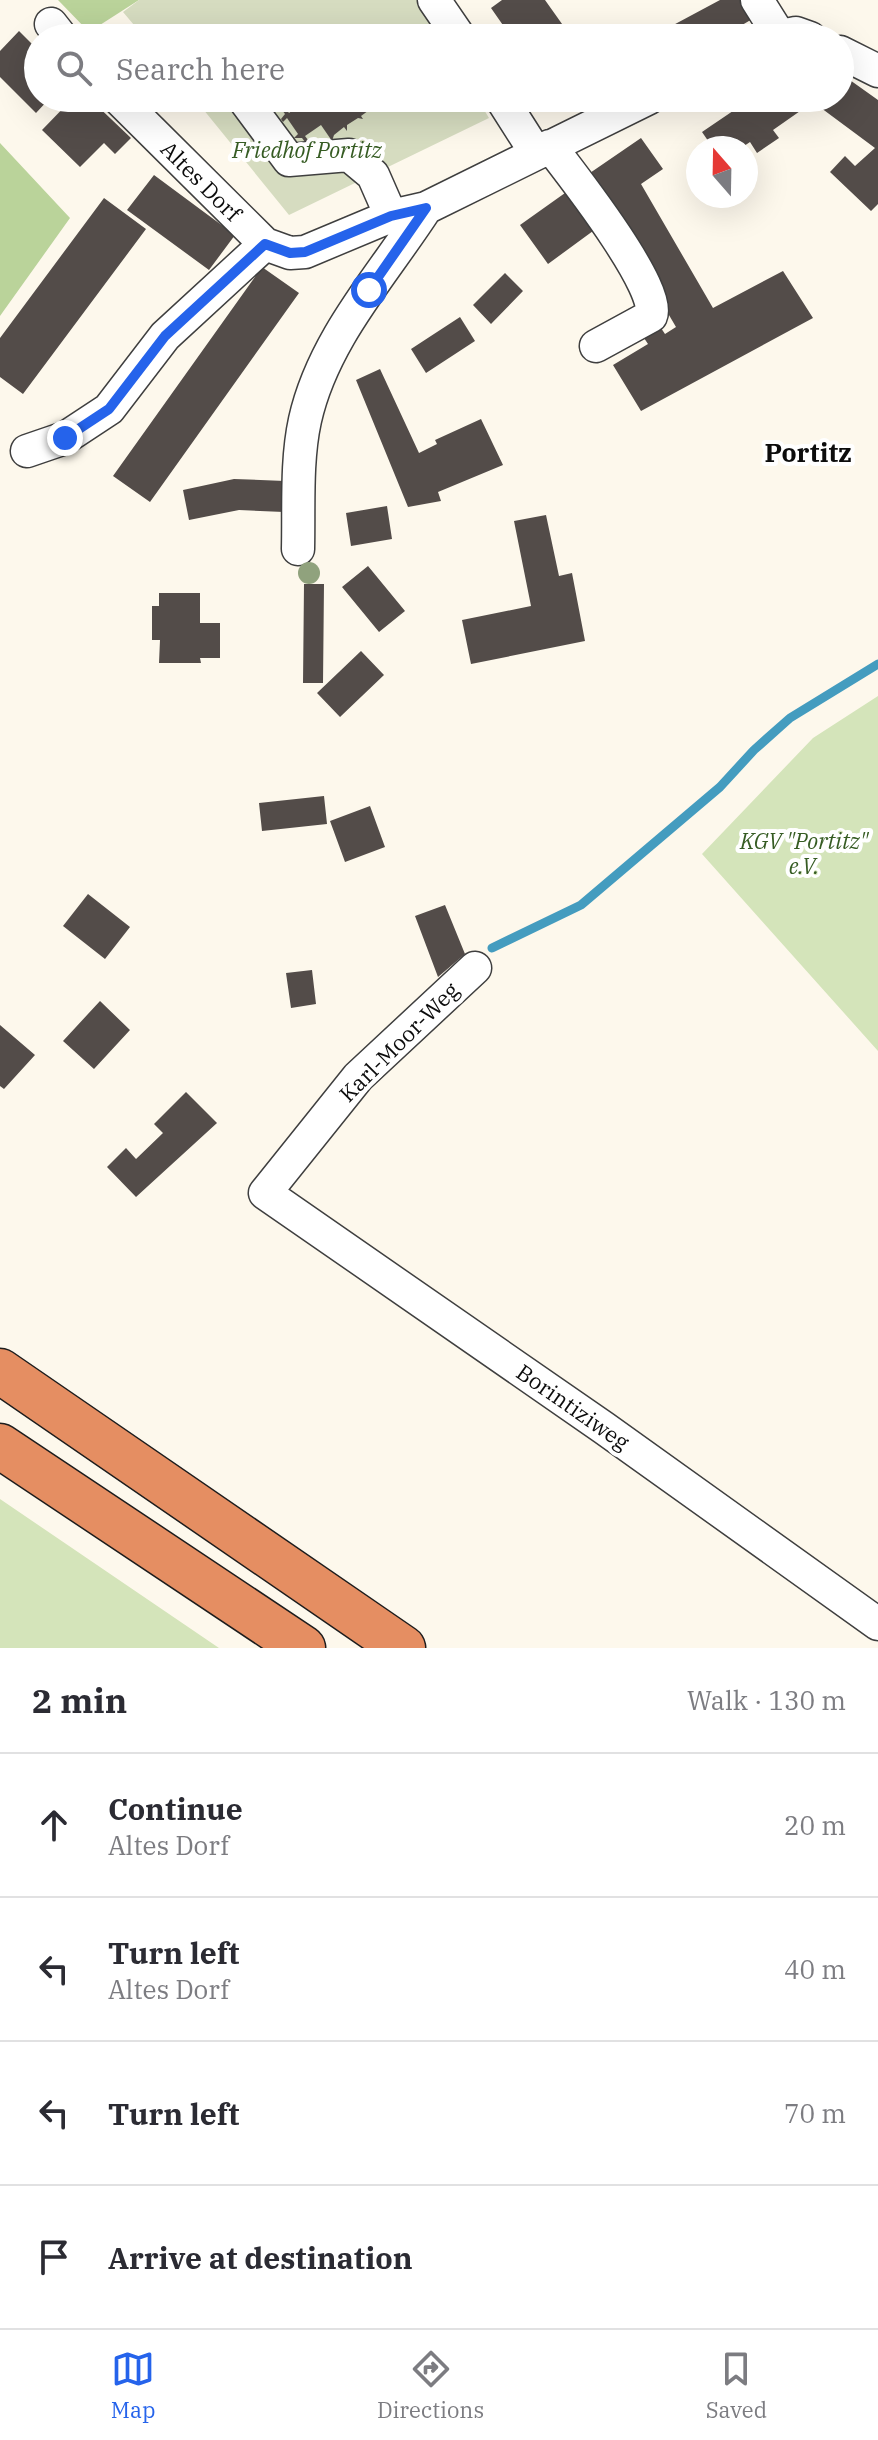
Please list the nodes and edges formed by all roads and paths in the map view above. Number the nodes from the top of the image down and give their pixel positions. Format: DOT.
graph roads {
  1 [pos="434,0"];
  2 [pos="757,0"];
  3 [pos="450,24"];
  4 [pos="769,24"];
  5 [pos="854,59"];
  6 [pos="878,71"];
  7 [pos="132,112"];
  8 [pos="253,112"];
  9 [pos="513,112"];
  10 [pos="620,112"];
  11 [pos="543,149"];
  12 [pos="426,208"];
  13 [pos="391,216"];
  14 [pos="265,244"];
  15 [pos="596,346"];
  16 [pos="27,451"];
  17 [pos="298,549"];
  18 [pos="475,968"];
  19 [pos="265,1193"];
  20 [pos="0,1371"];
  21 [pos="0,1446"];
  22 [pos="878,1624"];
  23 [pos="303,1648"];
  24 [pos="403,1648"];
  1 -- 3 [label="street"];
  2 -- 4 [label="street"];
  5 -- 6 [label="street"];
  7 -- 14 [label="street, Altes Dorf"];
  8 -- 13 [label="street"];
  9 -- 11 [label="street"];
  10 -- 11 [label="street"];
  11 -- 12 [label="street"];
  11 -- 15 [label="street"];
  12 -- 13 [label="street"];
  12 -- 17 [label="street"];
  13 -- 14 [label="street"];
  14 -- 16 [label="street"];
  18 -- 19 [label="street, Karl-Moor-Weg"];
  19 -- 22 [label="street, Borintiziweg"];
  20 -- 24 [label="highway"];
  21 -- 23 [label="highway"];
}
